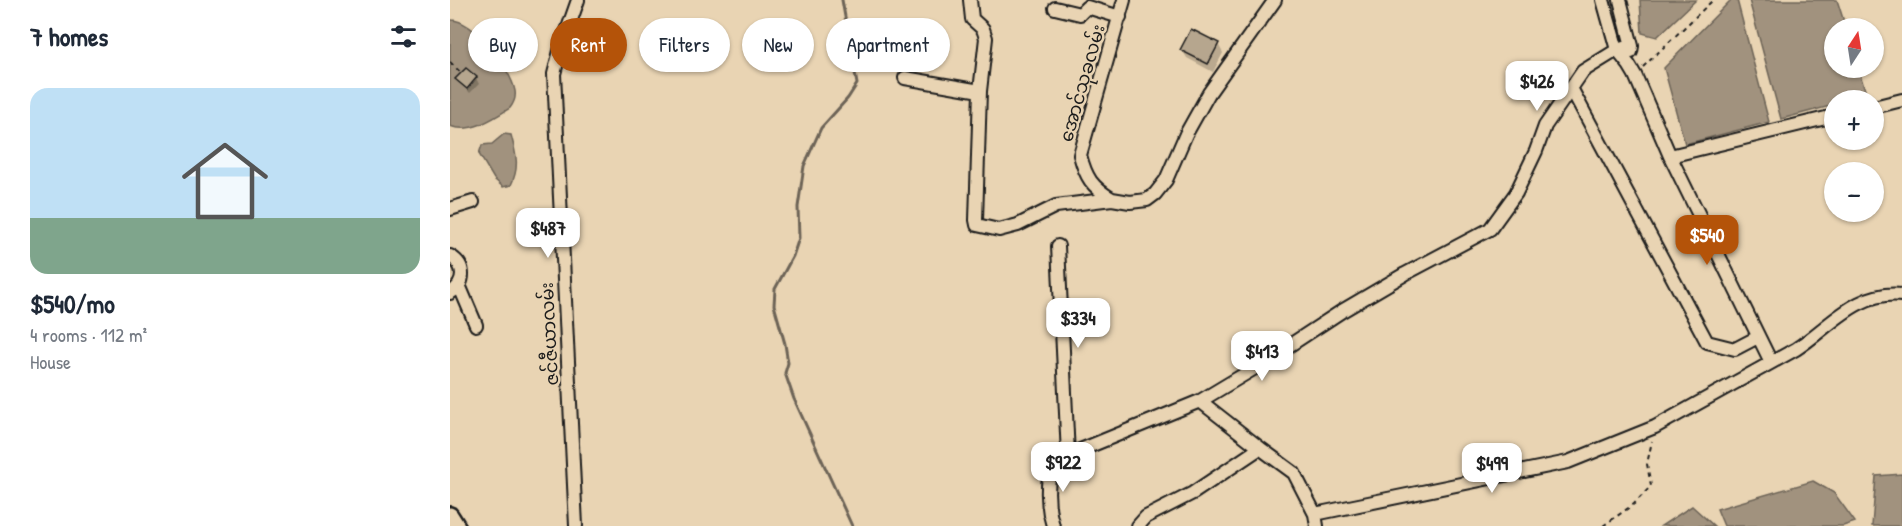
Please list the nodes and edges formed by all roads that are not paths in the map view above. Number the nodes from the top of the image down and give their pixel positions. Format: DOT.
graph roads {
  1 [pos="578,0"];
  2 [pos="970,0"];
  3 [pos="1124,0"];
  4 [pos="1275,0"];
  5 [pos="1604,0"];
  6 [pos="1620,0"];
  7 [pos="1055,8"];
  8 [pos="1120,17"];
  9 [pos="1632,46"];
  10 [pos="1617,50"];
  11 [pos="1632,70"];
  12 [pos="905,78"];
  13 [pos="1571,88"];
  14 [pos="980,91"];
  15 [pos="1902,100"];
  16 [pos="1884,104"];
  17 [pos="1824,118"];
  18 [pos="1670,156"];
  19 [pos="1112,199"];
  20 [pos="473,202"];
  21 [pos="450,209"];
  22 [pos="1058,246"];
  23 [pos="450,256"];
  24 [pos="455,289"];
  25 [pos="1902,295"];
  26 [pos="476,325"];
  27 [pos="1758,337"];
  28 [pos="1771,362"];
  29 [pos="1200,401"];
  30 [pos="1260,448"];
  31 [pos="1068,455"];
  32 [pos="450,515"];
  33 [pos="1316,520"];
  34 [pos="457,526"];
  35 [pos="576,526"];
  36 [pos="1053,526"];
  37 [pos="1138,526"];
  1 -- 35 [label="street, ဇင်ဇီယာလမ်း"];
  2 -- 14 [label="street"];
  3 -- 8 [label="street, အောင်သုခလမ်း"];
  4 -- 19 [label="street"];
  5 -- 10 [label="street"];
  6 -- 9 [label="street"];
  7 -- 8 [label="street"];
  8 -- 19 [label="street, အောင်သုခလမ်း"];
  9 -- 10 [label="street"];
  9 -- 11 [label="street"];
  10 -- 11 [label="street"];
  10 -- 13 [label="street"];
  11 -- 18 [label="street"];
  12 -- 14 [label="street"];
  13 -- 27 [label="street"];
  13 -- 29 [label="street"];
  14 -- 19 [label="street"];
  15 -- 16 [label="street"];
  17 -- 18 [label="street"];
  18 -- 27 [label="street"];
  20 -- 21 [label="street"];
  22 -- 31 [label="street"];
  23 -- 24 [label="street"];
  24 -- 26 [label="street"];
  25 -- 28 [label="street"];
  27 -- 28 [label="street"];
  28 -- 33 [label="street"];
  29 -- 30 [label="street"];
  29 -- 31 [label="street"];
  30 -- 33 [label="street"];
  30 -- 37 [label="street"];
  31 -- 36 [label="street"];
  32 -- 34 [label="main road"];
}
